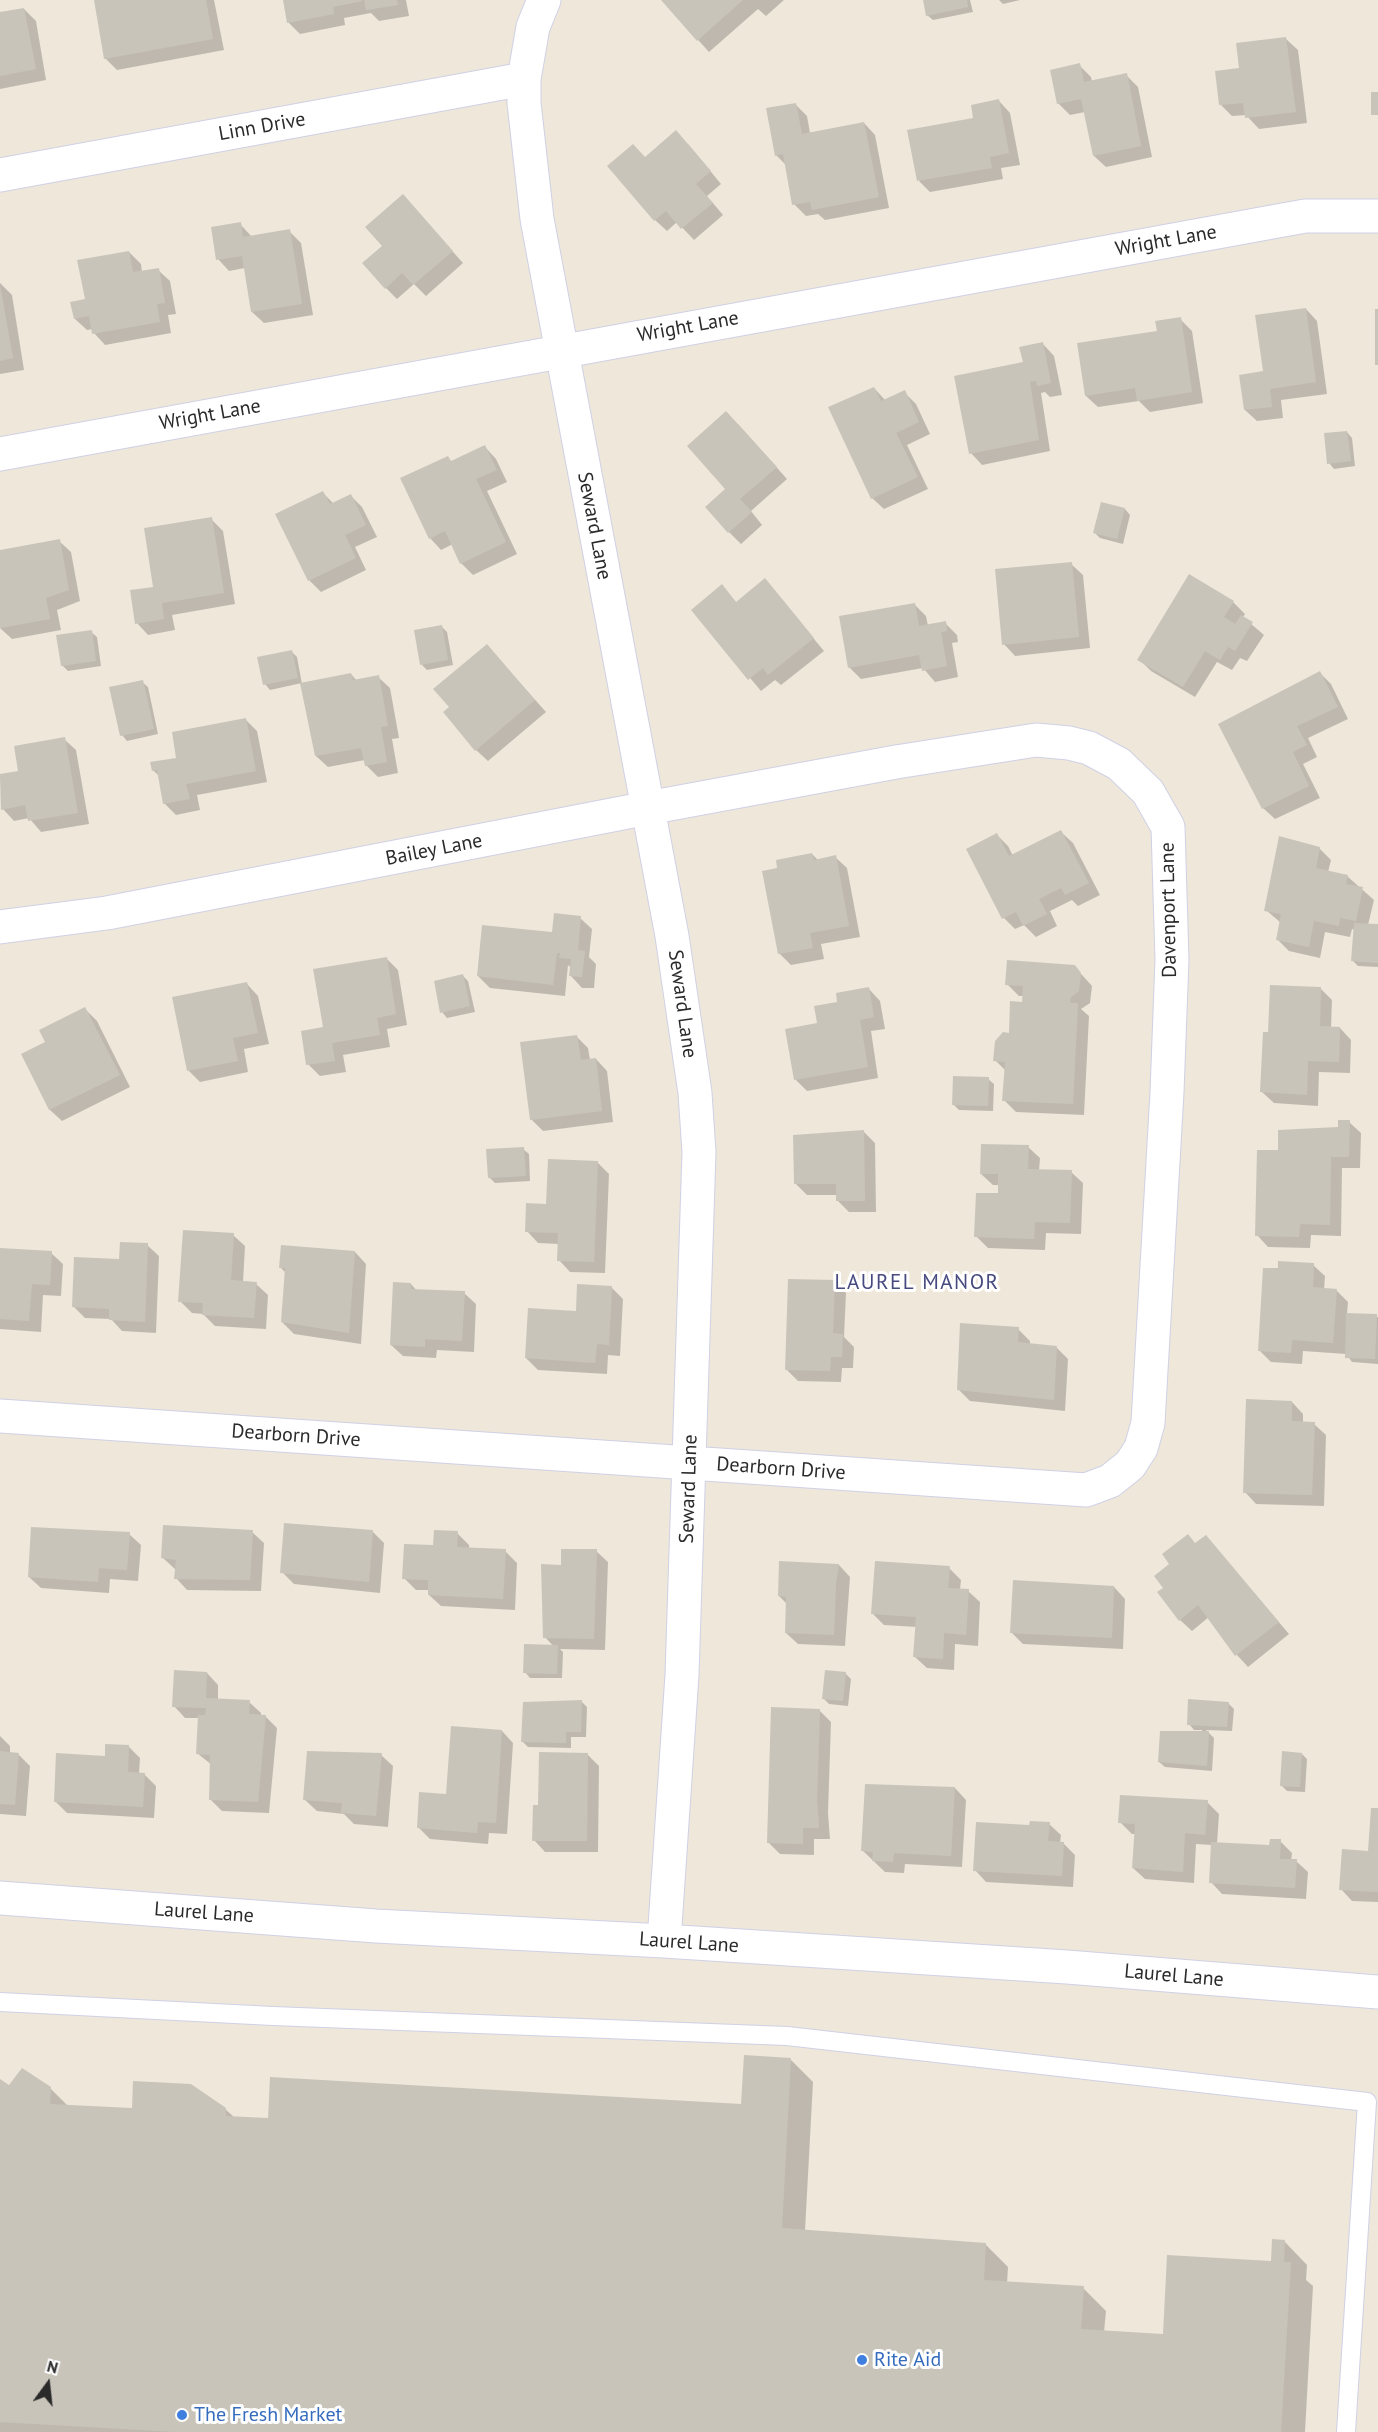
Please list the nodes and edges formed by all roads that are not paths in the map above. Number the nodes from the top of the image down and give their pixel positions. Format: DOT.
graph roads {
  1 [pos="543,0"];
  2 [pos="524,79"];
  3 [pos="0,174"];
  4 [pos="1378,216"];
  5 [pos="561,351"];
  6 [pos="0,454"];
  7 [pos="867,767"];
  8 [pos="648,808"];
  9 [pos="0,927"];
  10 [pos="1163,1153"];
  11 [pos="0,1416"];
  12 [pos="690,1462"];
  13 [pos="0,1898"];
  14 [pos="664,1941"];
  15 [pos="1378,1992"];
  16 [pos="0,2002"];
  17 [pos="1373,2102"];
  18 [pos="1346,2432"];
  1 -- 2 [label="street, Seward Lane"];
  2 -- 3 [label="street, Linn Drive"];
  2 -- 5 [label="street, Seward Lane"];
  4 -- 5 [label="street, Wright Lane"];
  5 -- 6 [label="street, Wright Lane"];
  5 -- 8 [label="street, Seward Lane"];
  7 -- 8 [label="street, Bailey Lane"];
  7 -- 10 [label="street, Davenport Lane"];
  8 -- 9 [label="street, Bailey Lane"];
  8 -- 12 [label="street, Seward Lane"];
  10 -- 12 [label="street, Dearborn Drive"];
  11 -- 12 [label="street, Dearborn Drive"];
  12 -- 14 [label="street, Seward Lane"];
  13 -- 14 [label="street, Laurel Lane"];
  14 -- 15 [label="street, Laurel Lane"];
  16 -- 17 [label="lane"];
  17 -- 18 [label="lane"];
}
